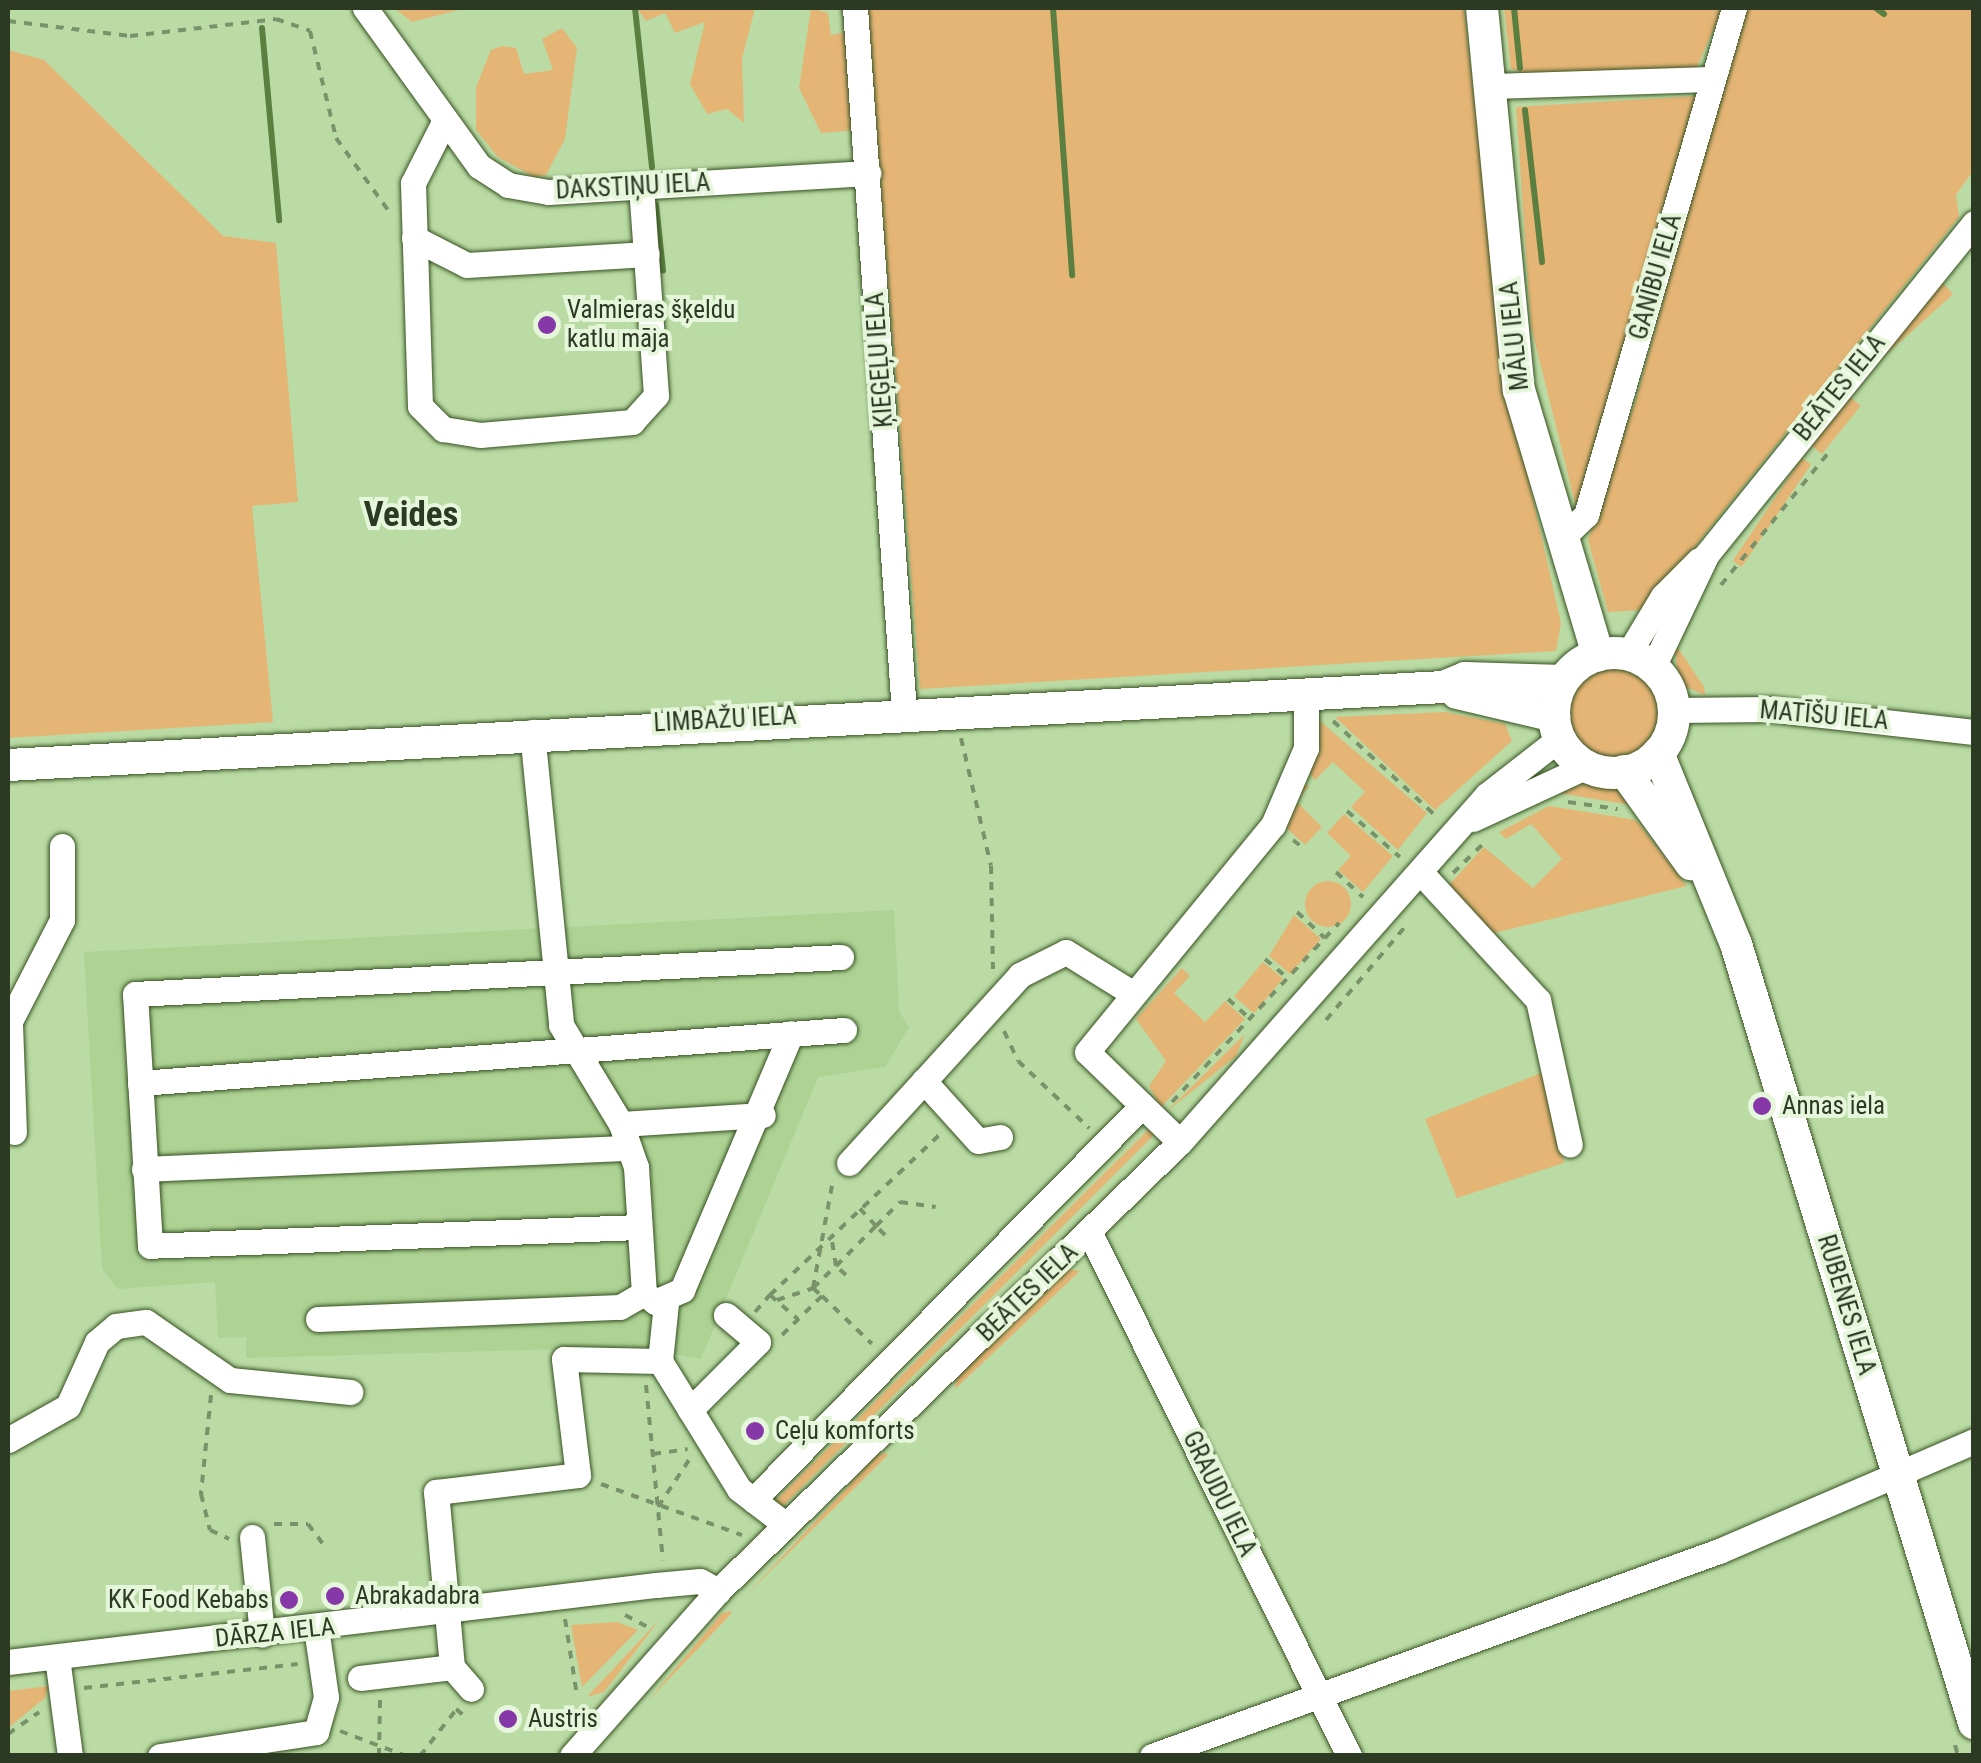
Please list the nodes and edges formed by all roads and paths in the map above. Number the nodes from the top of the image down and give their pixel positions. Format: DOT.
graph roads {
  1 [pos="365,8"];
  2 [pos="855,8"];
  3 [pos="1482,8"];
  4 [pos="1734,8"];
  5 [pos="8,22"];
  6 [pos="1712,79"];
  7 [pos="1490,86"];
  8 [pos="444,120"];
  9 [pos="868,174"];
  10 [pos="641,187"];
  11 [pos="1974,223"];
  12 [pos="414,238"];
  13 [pos="647,254"];
  14 [pos="1830,452"];
  15 [pos="1563,536"];
  16 [pos="1710,598"];
  17 [pos="1626,659"];
  18 [pos="1563,682"];
  19 [pos="1443,687"];
  20 [pos="1314,701"];
  21 [pos="1674,710"];
  22 [pos="904,712"];
  23 [pos="960,723"];
  24 [pos="1557,727"];
  25 [pos="532,732"];
  26 [pos="1974,732"];
  27 [pos="1658,753"];
  28 [pos="8,766"];
  29 [pos="1587,766"];
  30 [pos="1624,772"];
  31 [pos="1552,800"];
  32 [pos="1347,811"];
  33 [pos="1638,812"];
  34 [pos="1438,818"];
  35 [pos="1473,819"];
  36 [pos="1290,838"];
  37 [pos="1483,844"];
  38 [pos="62,846"];
  39 [pos="1302,847"];
  40 [pos="1400,857"];
  41 [pos="1336,872"];
  42 [pos="1430,882"];
  43 [pos="1714,889"];
  44 [pos="1363,897"];
  45 [pos="1297,912"];
  46 [pos="1325,938"];
  47 [pos="841,957"];
  48 [pos="1266,959"];
  49 [pos="552,969"];
  50 [pos="1288,978"];
  51 [pos="1132,993"];
  52 [pos="1228,999"];
  53 [pos="992,1009"];
  54 [pos="1250,1018"];
  55 [pos="1326,1020"];
  56 [pos="9,1024"];
  57 [pos="844,1030"];
  58 [pos="790,1033"];
  59 [pos="579,1056"];
  60 [pos="924,1081"];
  61 [pos="140,1083"];
  62 [pos="1142,1106"];
  63 [pos="763,1115"];
  64 [pos="957,1117"];
  65 [pos="14,1132"];
  66 [pos="625,1136"];
  67 [pos="1000,1137"];
  68 [pos="1106,1142"];
  69 [pos="1180,1142"];
  70 [pos="1570,1144"];
  71 [pos="849,1163"];
  72 [pos="144,1169"];
  73 [pos="858,1207"];
  74 [pos="936,1207"];
  75 [pos="876,1226"];
  76 [pos="640,1227"];
  77 [pos="1090,1233"];
  78 [pos="830,1234"];
  79 [pos="885,1235"];
  80 [pos="818,1246"];
  81 [pos="836,1266"];
  82 [pos="846,1275"];
  83 [pos="813,1288"];
  84 [pos="770,1294"];
  85 [pos="822,1296"];
  86 [pos="655,1298"];
  87 [pos="776,1300"];
  88 [pos="318,1318"];
  89 [pos="798,1320"];
  90 [pos="733,1322"];
  91 [pos="774,1342"];
  92 [pos="652,1360"];
  93 [pos="890,1361"];
  94 [pos="230,1380"];
  95 [pos="350,1392"];
  96 [pos="690,1410"];
  97 [pos="8,1440"];
  98 [pos="1972,1444"];
  99 [pos="652,1454"];
  100 [pos="578,1475"];
  101 [pos="1900,1480"];
  102 [pos="753,1500"];
  103 [pos="658,1508"];
  104 [pos="786,1525"];
  105 [pos="252,1537"];
  106 [pos="766,1543"];
  107 [pos="326,1548"];
  108 [pos="664,1564"];
  109 [pos="718,1591"];
  110 [pos="448,1614"];
  111 [pos="564,1620"];
  112 [pos="316,1628"];
  113 [pos="262,1634"];
  114 [pos="57,1656"];
  115 [pos="8,1662"];
  116 [pos="452,1667"];
  117 [pos="369,1677"];
  118 [pos="1318,1694"];
  119 [pos="578,1696"];
  120 [pos="60,1698"];
  121 [pos="464,1699"];
  122 [pos="468,1719"];
  123 [pos="1974,1722"];
  124 [pos="324,1724"];
  125 [pos="8,1734"];
  126 [pos="1220,1744"];
  127 [pos="379,1745"];
  128 [pos="70,1756"];
  129 [pos="160,1756"];
  130 [pos="379,1756"];
  131 [pos="406,1756"];
  132 [pos="572,1756"];
  133 [pos="1152,1756"];
  134 [pos="1349,1756"];
  1 -- 8 [label="street, DAKSTIŅU IELA"];
  2 -- 9 [label="street, ĶIEĢEĻU IELA"];
  3 -- 7 [label="main road, MĀLU IELA"];
  4 -- 6 [label="street, GANĪBU IELA"];
  5 -- 12 [label="path"];
  6 -- 7 [label="street"];
  6 -- 15 [label="street, GANĪBU IELA"];
  7 -- 15 [label="main road, MĀLU IELA"];
  8 -- 10 [label="street, DAKSTIŅU IELA"];
  8 -- 12 [label="street"];
  9 -- 10 [label="street, DAKSTIŅU IELA"];
  9 -- 22 [label="street, ĶIEĢEĻU IELA"];
  10 -- 13 [label="street"];
  11 -- 17 [label="street, BEĀTES IELA"];
  12 -- 13 [label="street"];
  12 -- 13 [label="street"];
  14 -- 16 [label="path"];
  15 -- 17 [label="main road, MĀLU IELA"];
  17 -- 18 [label="main road"];
  17 -- 21 [label="main road"];
  18 -- 19 [label="main road, LIMBAŽU IELA"];
  18 -- 24 [label="main road"];
  19 -- 20 [label="main road, LIMBAŽU IELA"];
  19 -- 24 [label="main road, LIMBAŽU IELA"];
  20 -- 22 [label="main road, LIMBAŽU IELA"];
  20 -- 34 [label="path"];
  20 -- 51 [label="street"];
  21 -- 26 [label="street, MATĪŠU IELA"];
  21 -- 27 [label="main road"];
  22 -- 25 [label="main road, LIMBAŽU IELA"];
  23 -- 53 [label="path"];
  24 -- 29 [label="main road"];
  24 -- 35 [label="street, BEĀTES IELA"];
  25 -- 28 [label="main road, LIMBAŽU IELA"];
  25 -- 49 [label="street"];
  27 -- 30 [label="main road"];
  27 -- 43 [label="main road, RUBENES IELA"];
  29 -- 30 [label="main road"];
  29 -- 35 [label="street, BEĀTES IELA"];
  30 -- 43 [label="main road, RUBENES IELA"];
  31 -- 33 [label="path"];
  32 -- 40 [label="path"];
  35 -- 42 [label="street, BEĀTES IELA"];
  36 -- 39 [label="path"];
  37 -- 42 [label="path"];
  38 -- 56 [label="street"];
  41 -- 44 [label="path"];
  42 -- 55 [label="path"];
  42 -- 69 [label="street, BEĀTES IELA"];
  42 -- 70 [label="street"];
  43 -- 101 [label="main road, RUBENES IELA"];
  45 -- 46 [label="path"];
  47 -- 49 [label="street"];
  48 -- 50 [label="path"];
  49 -- 59 [label="street"];
  49 -- 61 [label="street"];
  51 -- 53 [label="street"];
  51 -- 62 [label="street"];
  52 -- 54 [label="path"];
  53 -- 60 [label="street"];
  53 -- 68 [label="path"];
  56 -- 65 [label="street"];
  57 -- 58 [label="street"];
  58 -- 59 [label="street"];
  58 -- 63 [label="street"];
  59 -- 61 [label="street"];
  59 -- 66 [label="street"];
  60 -- 64 [label="street"];
  60 -- 71 [label="street"];
  61 -- 72 [label="street"];
  62 -- 68 [label="street"];
  62 -- 69 [label="street"];
  63 -- 66 [label="street"];
  63 -- 86 [label="street"];
  64 -- 67 [label="street"];
  64 -- 73 [label="path"];
  66 -- 72 [label="street"];
  66 -- 76 [label="street"];
  68 -- 93 [label="street"];
  69 -- 77 [label="street, BEĀTES IELA"];
  71 -- 80 [label="path"];
  72 -- 76 [label="street"];
  73 -- 75 [label="path"];
  73 -- 78 [label="path"];
  74 -- 75 [label="path"];
  75 -- 79 [label="path"];
  75 -- 81 [label="path"];
  76 -- 86 [label="street"];
  77 -- 104 [label="street, BEĀTES IELA"];
  77 -- 118 [label="street, GRAUDU IELA"];
  78 -- 80 [label="path"];
  78 -- 81 [label="path"];
  80 -- 83 [label="path"];
  80 -- 84 [label="path"];
  81 -- 82 [label="path"];
  81 -- 83 [label="path"];
  83 -- 85 [label="path"];
  83 -- 87 [label="path"];
  84 -- 87 [label="path"];
  84 -- 90 [label="path"];
  85 -- 89 [label="path"];
  85 -- 93 [label="path"];
  86 -- 88 [label="street"];
  86 -- 92 [label="street"];
  87 -- 89 [label="path"];
  89 -- 91 [label="path"];
  90 -- 96 [label="street"];
  92 -- 96 [label="street"];
  92 -- 99 [label="path"];
  92 -- 100 [label="street"];
  93 -- 102 [label="street"];
  94 -- 95 [label="street"];
  94 -- 97 [label="street"];
  94 -- 105 [label="path"];
  96 -- 102 [label="street"];
  98 -- 101 [label="street"];
  99 -- 103 [label="path"];
  99 -- 103 [label="path"];
  100 -- 103 [label="path"];
  100 -- 110 [label="street"];
  101 -- 118 [label="street"];
  101 -- 123 [label="main road, RUBENES IELA"];
  102 -- 104 [label="street"];
  103 -- 106 [label="path"];
  103 -- 108 [label="path"];
  104 -- 106 [label="street, BEĀTES IELA"];
  105 -- 107 [label="path"];
  105 -- 113 [label="street"];
  106 -- 109 [label="street, BEĀTES IELA"];
  109 -- 110 [label="street, DĀRZA IELA"];
  109 -- 132 [label="street, BEĀTES IELA"];
  110 -- 112 [label="street, DĀRZA IELA"];
  110 -- 116 [label="street"];
  111 -- 119 [label="path"];
  112 -- 113 [label="street, DĀRZA IELA"];
  112 -- 124 [label="street"];
  113 -- 114 [label="street, DĀRZA IELA"];
  114 -- 115 [label="street, DĀRZA IELA"];
  114 -- 120 [label="street"];
  116 -- 117 [label="street"];
  116 -- 121 [label="street"];
  117 -- 127 [label="path"];
  118 -- 126 [label="street"];
  118 -- 134 [label="street, GRAUDU IELA"];
  120 -- 125 [label="path"];
  120 -- 128 [label="street"];
  121 -- 122 [label="path"];
  124 -- 127 [label="path"];
  124 -- 129 [label="street"];
  126 -- 133 [label="street"];
  127 -- 130 [label="path"];
  127 -- 131 [label="path"];
}
